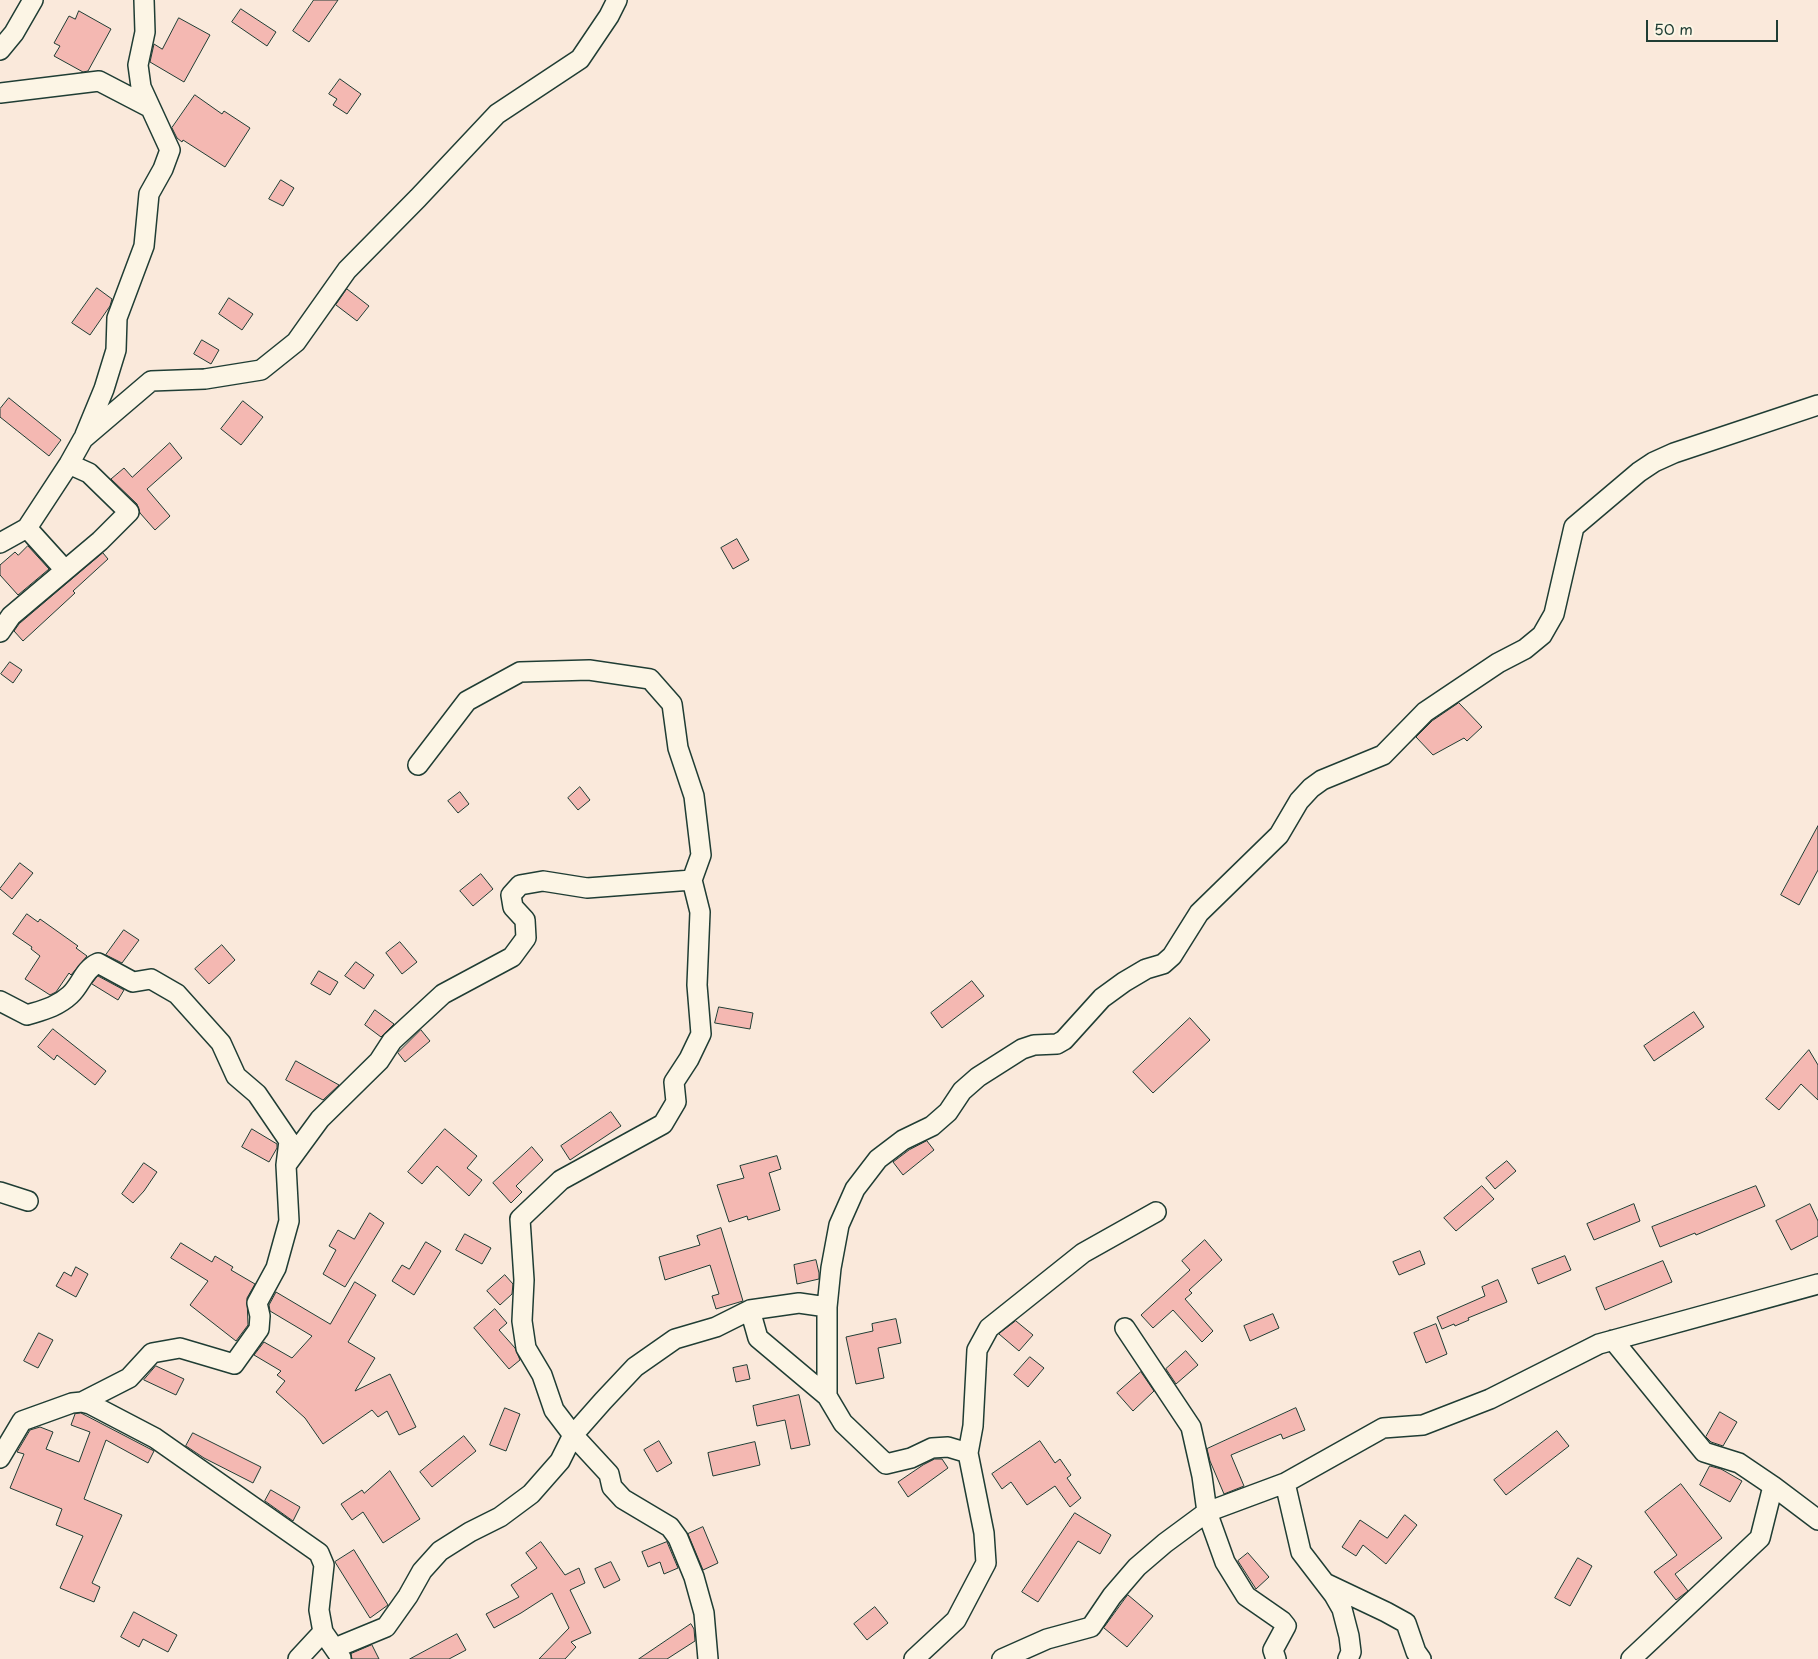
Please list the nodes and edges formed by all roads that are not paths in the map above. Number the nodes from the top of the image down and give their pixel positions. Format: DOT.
graph roads {
  1 [pos="34,0"];
  2 [pos="144,0"];
  3 [pos="617,0"];
  4 [pos="0,50"];
  5 [pos="0,92"];
  6 [pos="149,107"];
  7 [pos="1818,405"];
  8 [pos="83,439"];
  9 [pos="69,464"];
  10 [pos="26,528"];
  11 [pos="0,543"];
  12 [pos="65,570"];
  13 [pos="0,632"];
  14 [pos="418,765"];
  15 [pos="692,880"];
  16 [pos="0,1001"];
  17 [pos="286,1165"];
  18 [pos="0,1192"];
  19 [pos="28,1201"];
  20 [pos="1156,1212"];
  21 [pos="1818,1284"];
  22 [pos="828,1307"];
  23 [pos="750,1310"];
  24 [pos="1125,1328"];
  25 [pos="1613,1340"];
  26 [pos="827,1396"];
  27 [pos="82,1402"];
  28 [pos="573,1435"];
  29 [pos="968,1453"];
  30 [pos="0,1458"];
  31 [pos="1285,1483"];
  32 [pos="1773,1486"];
  33 [pos="1207,1512"];
  34 [pos="1818,1520"];
  35 [pos="1325,1583"];
  36 [pos="323,1632"];
  37 [pos="339,1654"];
  38 [pos="710,1658"];
  39 [pos="298,1659"];
  40 [pos="914,1659"];
  41 [pos="1002,1659"];
  42 [pos="1276,1659"];
  43 [pos="1348,1659"];
  44 [pos="1421,1659"];
  45 [pos="1631,1659"];
  1 -- 4 [label="street"];
  2 -- 6 [label="street"];
  3 -- 8 [label="street"];
  5 -- 6 [label="street"];
  6 -- 8 [label="street"];
  7 -- 22 [label="street"];
  8 -- 9 [label="street"];
  9 -- 10 [label="street"];
  9 -- 12 [label="street"];
  10 -- 11 [label="street"];
  10 -- 12 [label="street"];
  12 -- 13 [label="street"];
  14 -- 15 [label="street"];
  15 -- 17 [label="street"];
  15 -- 28 [label="street"];
  16 -- 17 [label="street"];
  17 -- 27 [label="street"];
  18 -- 19 [label="street"];
  20 -- 29 [label="street"];
  21 -- 25 [label="street"];
  22 -- 23 [label="street"];
  22 -- 26 [label="street"];
  23 -- 26 [label="street"];
  23 -- 28 [label="street"];
  24 -- 33 [label="street"];
  25 -- 31 [label="street"];
  25 -- 32 [label="street"];
  26 -- 29 [label="street"];
  27 -- 30 [label="street"];
  27 -- 36 [label="street"];
  28 -- 37 [label="street"];
  28 -- 38 [label="street"];
  29 -- 40 [label="street"];
  31 -- 33 [label="street"];
  31 -- 35 [label="street"];
  32 -- 34 [label="street"];
  32 -- 45 [label="street"];
  33 -- 41 [label="street"];
  33 -- 42 [label="street"];
  35 -- 43 [label="street"];
  35 -- 44 [label="street"];
  36 -- 37 [label="street"];
  36 -- 39 [label="street"];
}
